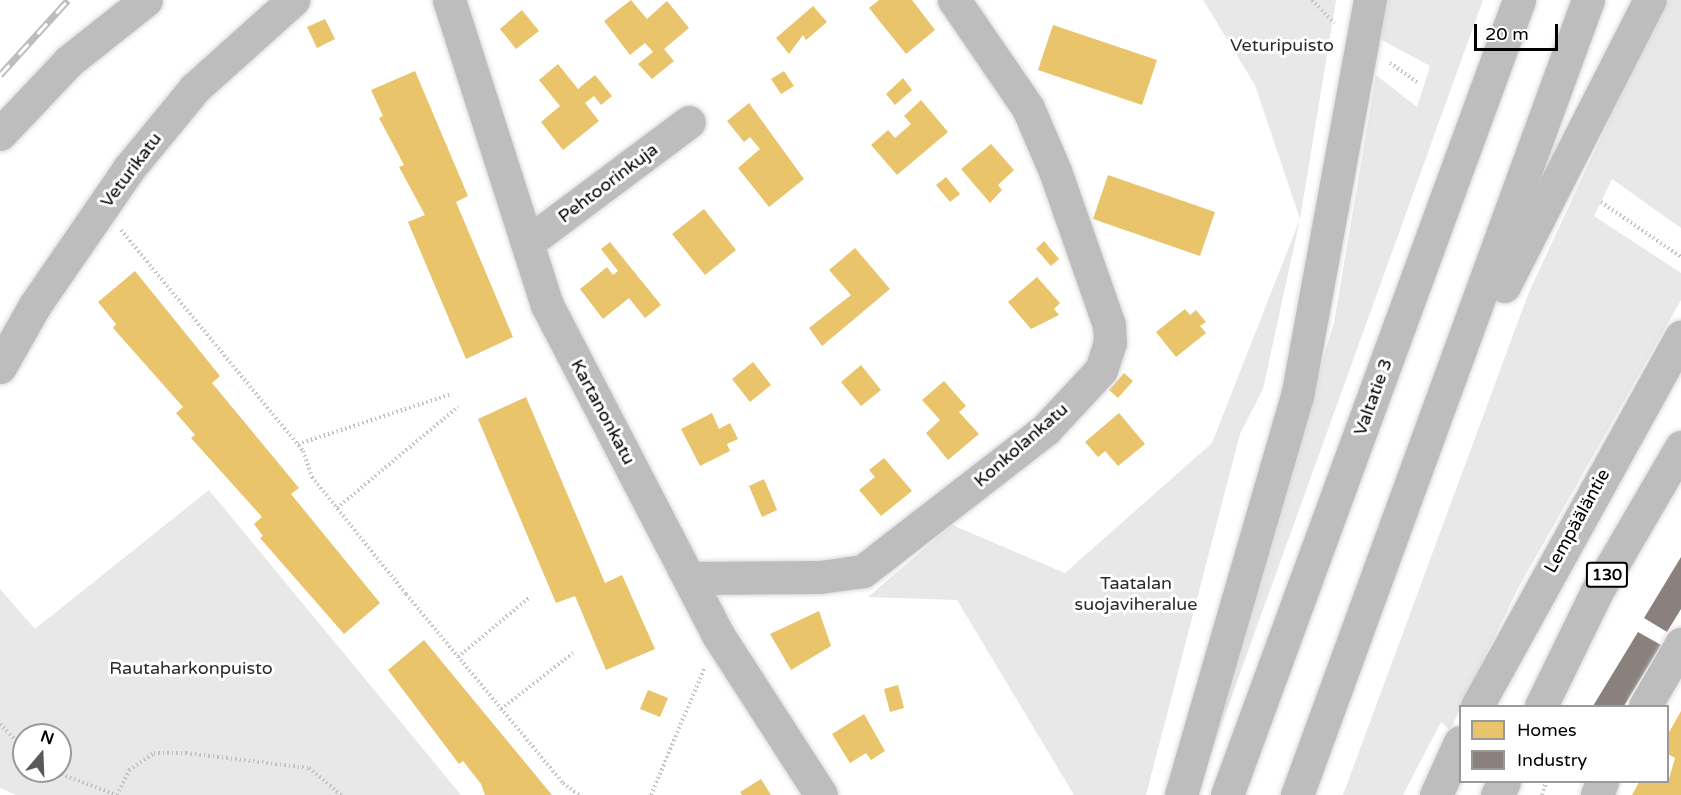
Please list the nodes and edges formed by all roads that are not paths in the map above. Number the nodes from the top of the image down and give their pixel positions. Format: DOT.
graph roads {
  1 [pos="146,0"];
  2 [pos="294,0"];
  3 [pos="449,0"];
  4 [pos="954,0"];
  5 [pos="1370,0"];
  6 [pos="1519,0"];
  7 [pos="1588,0"];
  8 [pos="1650,0"];
  9 [pos="690,122"];
  10 [pos="0,134"];
  11 [pos="527,243"];
  12 [pos="1681,337"];
  13 [pos="0,367"];
  14 [pos="1448,394"];
  15 [pos="1681,447"];
  16 [pos="690,578"];
  17 [pos="1681,644"];
  18 [pos="1478,705"];
  19 [pos="1541,705"];
  20 [pos="1646,705"];
  21 [pos="1459,746"];
  22 [pos="821,795"];
  23 [pos="1181,795"];
  24 [pos="1227,795"];
  25 [pos="1297,795"];
  26 [pos="1436,795"];
  1 -- 10 [label="main road"];
  2 -- 13 [label="main road, Veturikatu"];
  3 -- 11 [label="main road, Kartanonkatu"];
  4 -- 16 [label="main road, Konkolankatu"];
  5 -- 23 [label="main road"];
  6 -- 24 [label="main road, Valtatie 3"];
  7 -- 14 [label="main road"];
  8 -- 14 [label="main road"];
  9 -- 11 [label="main road, Pehtoorinkuja"];
  11 -- 16 [label="main road, Kartanonkatu"];
  12 -- 18 [label="main road, Lempääläntie / 130"];
  14 -- 25 [label="main road"];
  15 -- 19 [label="main road, 130"];
  16 -- 22 [label="main road, Kartanonkatu"];
  17 -- 20 [label="main road"];
  21 -- 26 [label="main road"];
}
